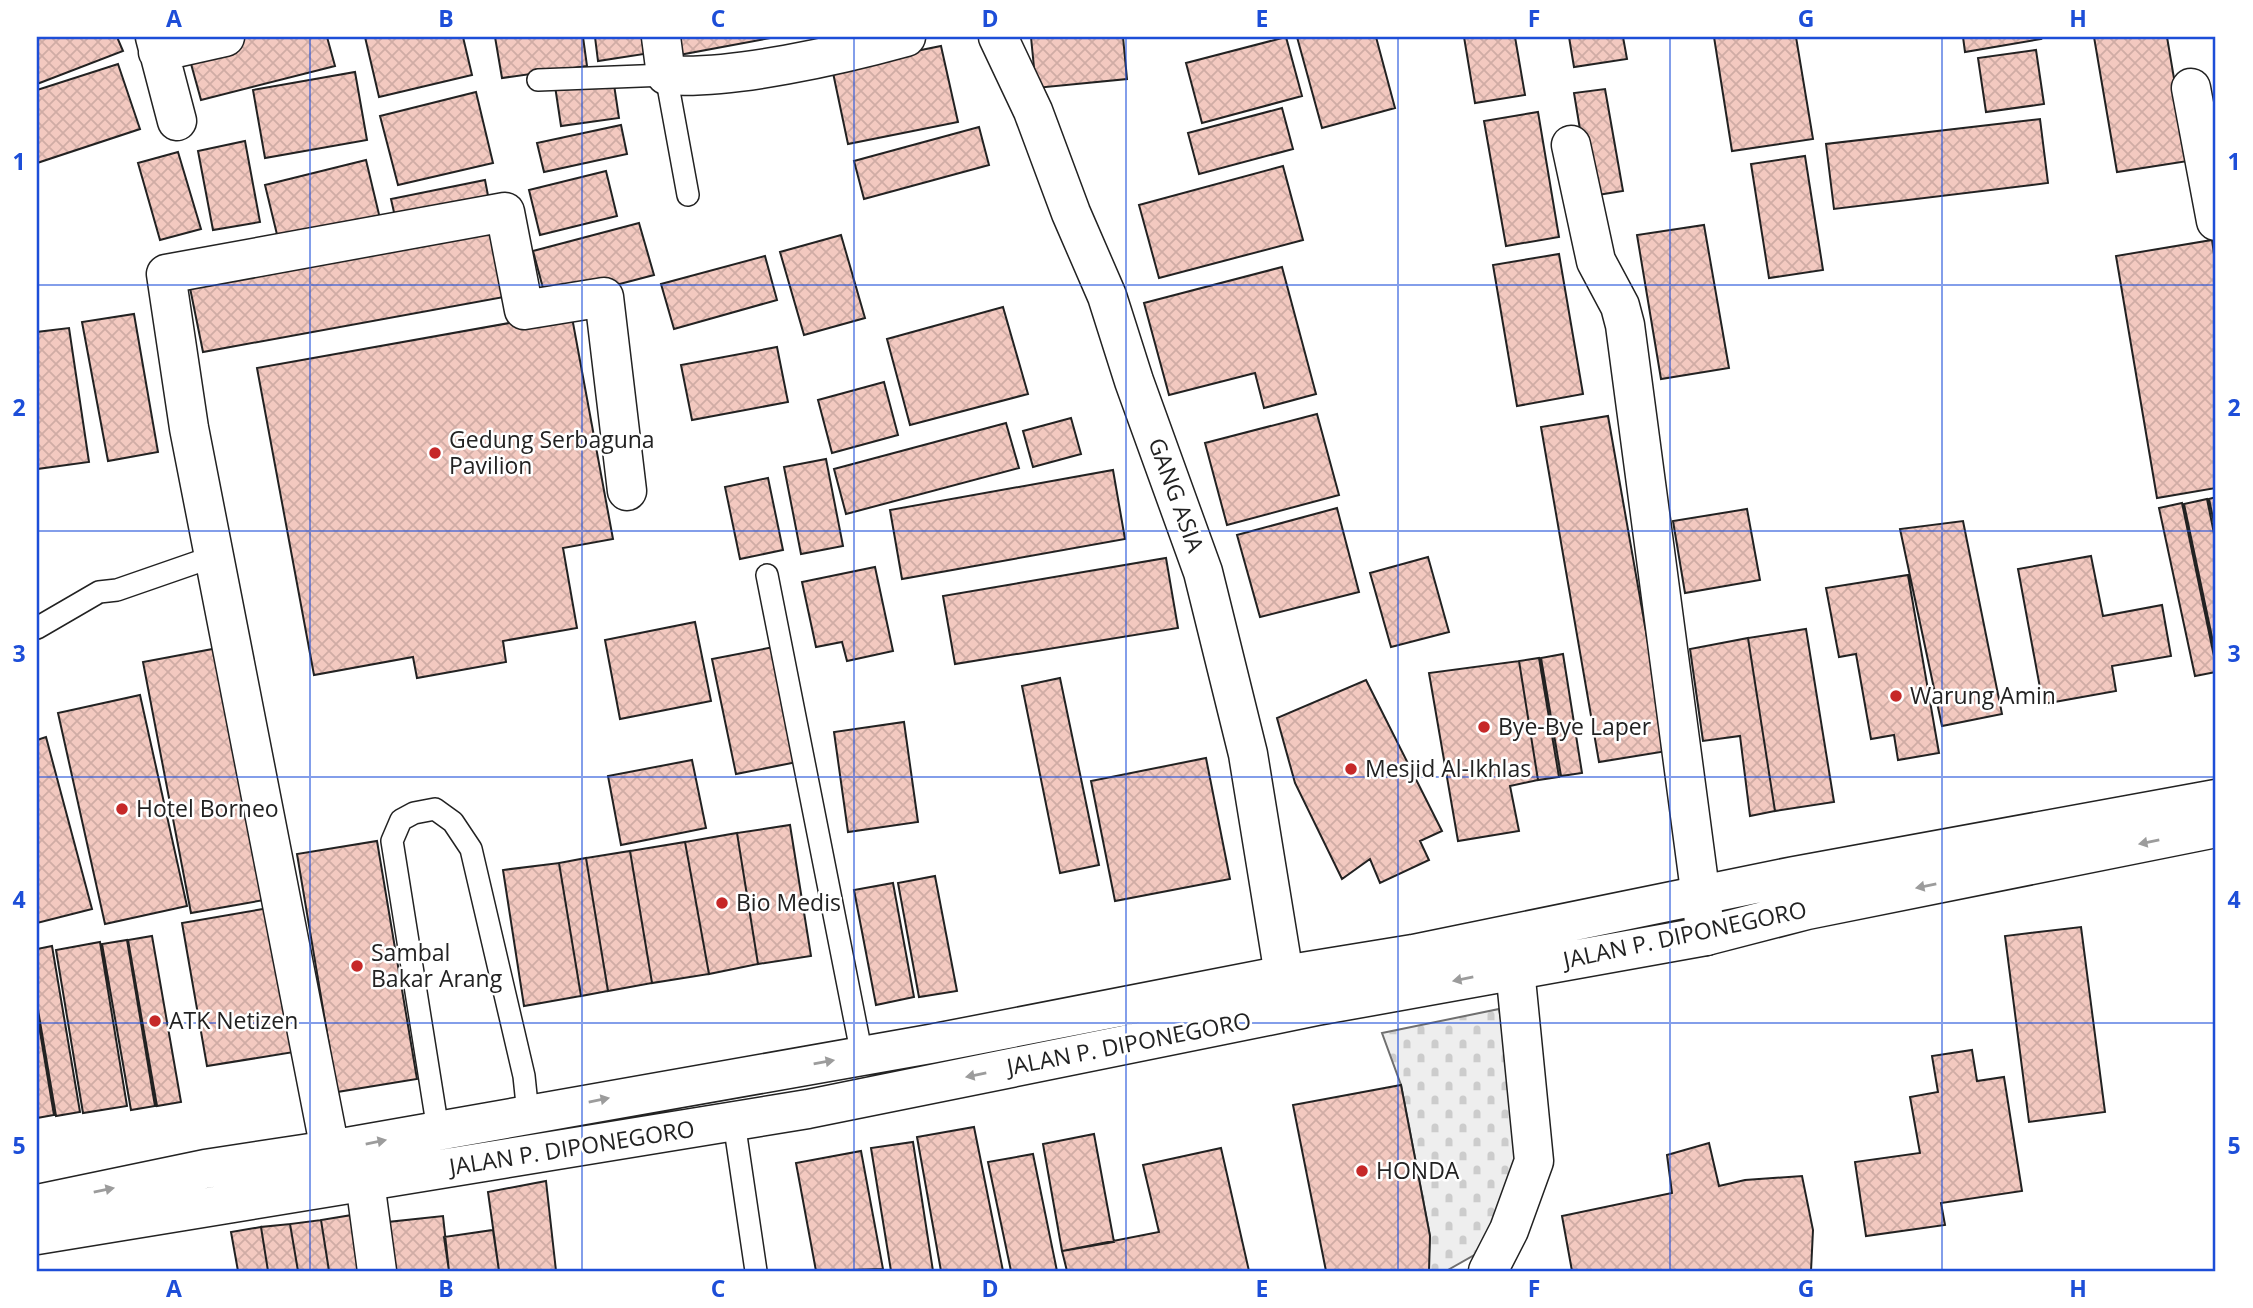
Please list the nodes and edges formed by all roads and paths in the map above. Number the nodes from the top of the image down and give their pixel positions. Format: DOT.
graph roads {
  1 [pos="225,37"];
  2 [pos="661,37"];
  3 [pos="906,37"];
  4 [pos="998,37"];
  5 [pos="157,45"];
  6 [pos="666,75"];
  7 [pos="538,80"];
  8 [pos="2191,88"];
  9 [pos="177,121"];
  10 [pos="1570,145"];
  11 [pos="688,195"];
  12 [pos="2216,221"];
  13 [pos="627,491"];
  14 [pos="215,556"];
  15 [pos="767,575"];
  16 [pos="37,628"];
  17 [pos="2216,799"];
  18 [pos="2216,828"];
  19 [pos="1701,895"];
  20 [pos="1706,936"];
  21 [pos="1515,969"];
  22 [pos="1284,975"];
  23 [pos="862,1056"];
  24 [pos="528,1114"];
  25 [pos="734,1122"];
  26 [pos="438,1130"];
  27 [pos="330,1150"];
  28 [pos="365,1182"];
  29 [pos="37,1204"];
  30 [pos="37,1235"];
  31 [pos="377,1271"];
  32 [pos="757,1271"];
  33 [pos="1488,1271"];
  1 -- 5 [label="main road"];
  2 -- 6 [label="main road"];
  3 -- 6 [label="main road"];
  4 -- 22 [label="main road, GANG ASIA"];
  5 -- 9 [label="main road"];
  6 -- 7 [label="lane"];
  6 -- 11 [label="lane"];
  8 -- 12 [label="main road"];
  10 -- 19 [label="main road"];
  13 -- 14 [label="main road"];
  14 -- 16 [label="lane"];
  14 -- 27 [label="main road"];
  15 -- 23 [label="lane"];
  17 -- 19 [label="main road, JALAN P. DIPONEGORO"];
  18 -- 20 [label="main road, JALAN P. DIPONEGORO, one-way"];
  19 -- 20 [label="main road"];
  19 -- 22 [label="main road, JALAN P. DIPONEGORO"];
  20 -- 21 [label="main road, JALAN P. DIPONEGORO"];
  21 -- 25 [label="main road, JALAN P. DIPONEGORO, one-way"];
  21 -- 33 [label="main road"];
  22 -- 23 [label="main road, JALAN P. DIPONEGORO"];
  24 -- 23 [label="main road, JALAN P. DIPONEGORO, one-way"];
  24 -- 26 [label="main road, JALAN P. DIPONEGORO"];
  24 -- 26 [label="lane"];
  25 -- 28 [label="main road, JALAN P. DIPONEGORO"];
  25 -- 32 [label="lane"];
  27 -- 26 [label="main road, JALAN P. DIPONEGORO, one-way"];
  29 -- 27 [label="main road, JALAN P. DIPONEGORO, one-way"];
  28 -- 30 [label="main road, JALAN P. DIPONEGORO"];
  28 -- 31 [label="main road"];
}
